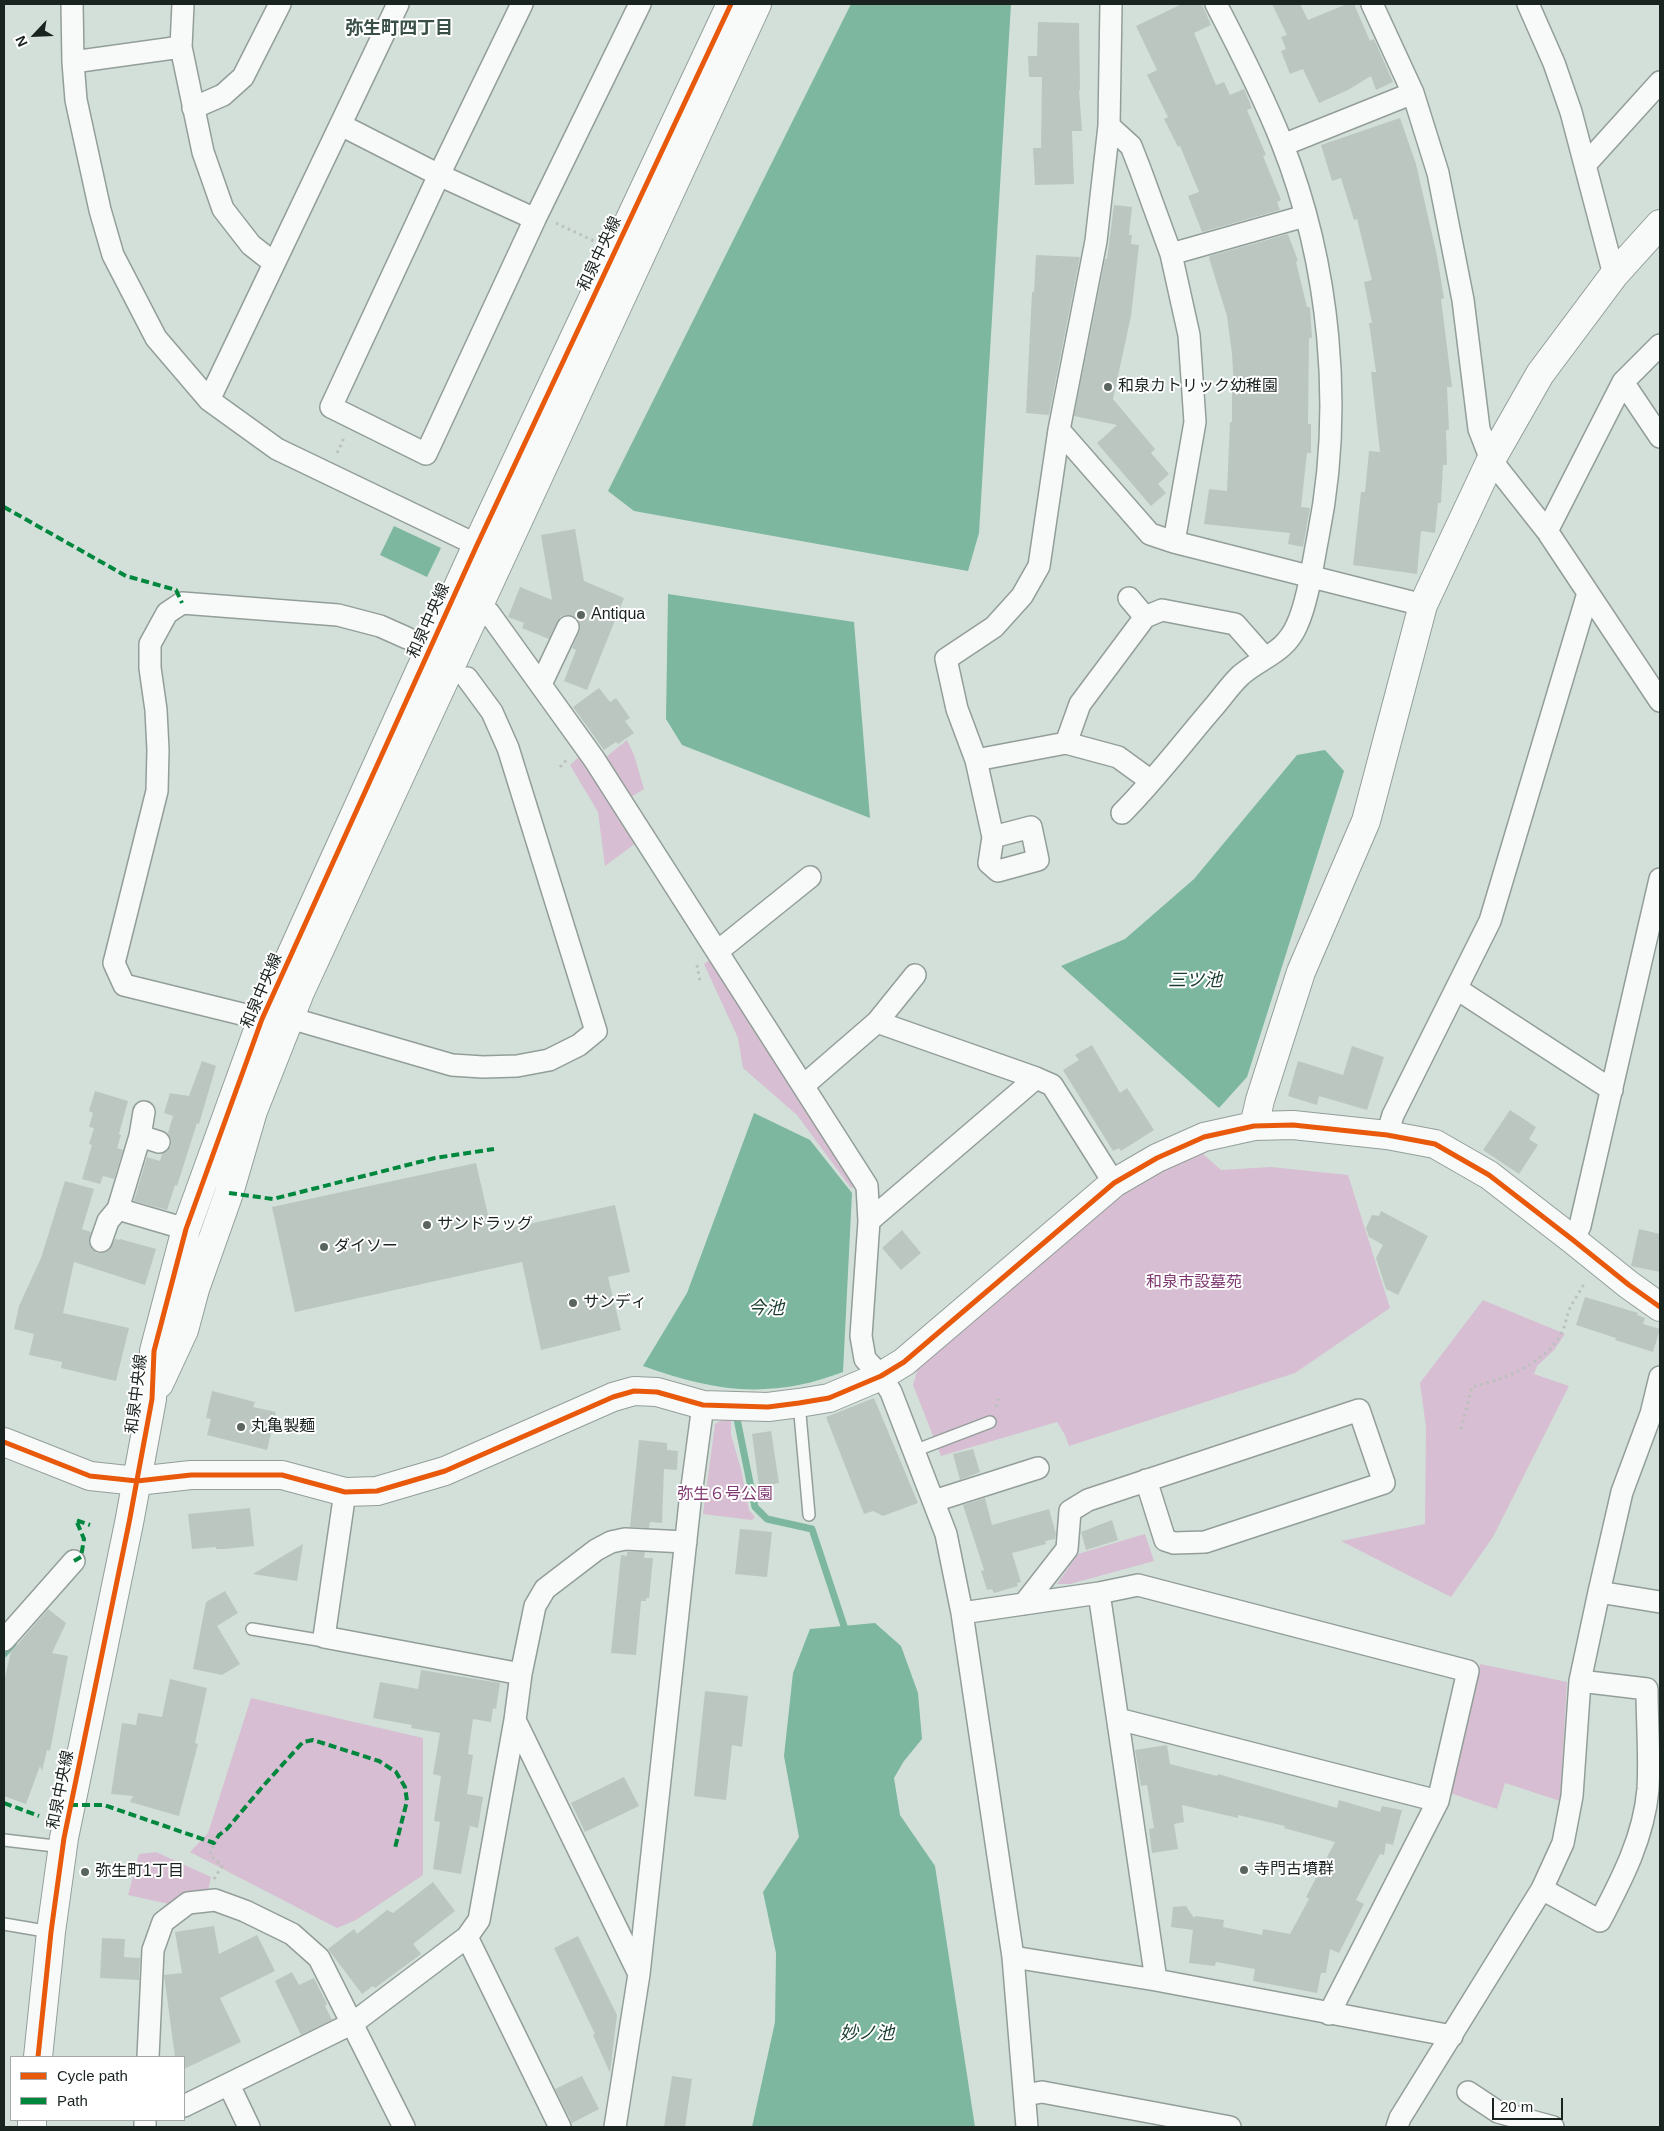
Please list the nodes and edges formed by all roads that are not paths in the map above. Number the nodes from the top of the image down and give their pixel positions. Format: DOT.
graph roads {
  1 [pos="72,4"];
  2 [pos="184,4"];
  3 [pos="280,4"];
  4 [pos="398,4"];
  5 [pos="522,4"];
  6 [pos="640,4"];
  7 [pos="731,4"];
  8 [pos="757,4"];
  9 [pos="1111,4"];
  10 [pos="1216,4"];
  11 [pos="1372,4"];
  12 [pos="1528,4"];
  13 [pos="181,47"];
  14 [pos="73,62"];
  15 [pos="1660,82"];
  16 [pos="1413,93"];
  17 [pos="193,108"];
  18 [pos="341,125"];
  19 [pos="1109,126"];
  20 [pos="1283,145"];
  21 [pos="1585,165"];
  22 [pos="439,175"];
  23 [pos="1305,216"];
  24 [pos="536,217"];
  25 [pos="1660,224"];
  26 [pos="1171,254"];
  27 [pos="274,262"];
  28 [pos="1614,275"];
  29 [pos="1660,345"];
  30 [pos="1623,382"];
  31 [pos="209,400"];
  32 [pos="1059,430"];
  33 [pos="1660,437"];
  34 [pos="1490,460"];
  35 [pos="1547,531"];
  36 [pos="1174,542"];
  37 [pos="477,545"];
  38 [pos="1310,576"];
  39 [pos="1588,593"];
  40 [pos="1128,598"];
  41 [pos="478,604"];
  42 [pos="1424,605"];
  43 [pos="1145,617"];
  44 [pos="568,627"];
  45 [pos="407,638"];
  46 [pos="1265,658"];
  47 [pos="467,678"];
  48 [pos="541,684"];
  49 [pos="1660,701"];
  50 [pos="1066,743"];
  51 [pos="976,760"];
  52 [pos="1151,781"];
  53 [pos="1122,813"];
  54 [pos="993,837"];
  55 [pos="810,877"];
  56 [pos="1660,879"];
  57 [pos="718,952"];
  58 [pos="915,975"];
  59 [pos="1457,989"];
  60 [pos="290,1018"];
  61 [pos="262,1019"];
  62 [pos="877,1022"];
  63 [pos="1036,1078"];
  64 [pos="803,1086"];
  65 [pos="1612,1090"];
  66 [pos="144,1112"];
  67 [pos="1254,1126"];
  68 [pos="1387,1135"];
  69 [pos="1114,1183"];
  70 [pos="118,1209"];
  71 [pos="869,1220"];
  72 [pos="186,1230"];
  73 [pos="1573,1240"];
  74 [pos="101,1241"];
  75 [pos="1660,1308"];
  76 [pos="881,1376"];
  77 [pos="1660,1377"];
  78 [pos="152,1399"];
  79 [pos="703,1404"];
  80 [pos="799,1404"];
  81 [pos="990,1422"];
  82 [pos="4,1442"];
  83 [pos="914,1450"];
  84 [pos="1038,1468"];
  85 [pos="1146,1480"];
  86 [pos="137,1481"];
  87 [pos="345,1492"];
  88 [pos="934,1501"];
  89 [pos="809,1515"];
  90 [pos="686,1542"];
  91 [pos="74,1561"];
  92 [pos="1599,1592"];
  93 [pos="1099,1593"];
  94 [pos="1660,1602"];
  95 [pos="1024,1604"];
  96 [pos="962,1612"];
  97 [pos="252,1629"];
  98 [pos="324,1637"];
  99 [pos="4,1640"];
  100 [pos="520,1674"];
  101 [pos="1580,1681"];
  102 [pos="1118,1718"];
  103 [pos="514,1720"];
  104 [pos="1438,1800"];
  105 [pos="4,1840"];
  106 [pos="63,1846"];
  107 [pos="1542,1889"];
  108 [pos="4,1924"];
  109 [pos="51,1932"];
  110 [pos="466,1937"];
  111 [pos="1013,1957"];
  112 [pos="639,1974"];
  113 [pos="1156,1980"];
  114 [pos="1329,2014"];
  115 [pos="353,2023"];
  116 [pos="1452,2036"];
  117 [pos="38,2056"];
  118 [pos="148,2056"];
  119 [pos="228,2085"];
  120 [pos="1468,2092"];
  121 [pos="1025,2095"];
  122 [pos="185,2106"];
  123 [pos="1523,2123"];
  124 [pos="249,2127"];
  125 [pos="404,2127"];
  126 [pos="560,2127"];
  127 [pos="615,2127"];
  128 [pos="1028,2127"];
  129 [pos="1230,2127"];
  130 [pos="1397,2127"];
  131 [pos="1553,2127"];
  1 -- 14 [label="street"];
  2 -- 13 [label="street"];
  3 -- 17 [label="street"];
  4 -- 18 [label="street"];
  5 -- 22 [label="street"];
  6 -- 24 [label="street"];
  7 -- 37 [label="street, 和泉中央線"];
  8 -- 41 [label="street, 和泉中央線"];
  9 -- 19 [label="street"];
  10 -- 20 [label="street"];
  11 -- 16 [label="street"];
  12 -- 21 [label="street"];
  13 -- 14 [label="street"];
  13 -- 17 [label="street"];
  14 -- 31 [label="street"];
  15 -- 21 [label="street"];
  16 -- 20 [label="street"];
  16 -- 34 [label="street"];
  17 -- 27 [label="street"];
  18 -- 22 [label="street"];
  18 -- 27 [label="street"];
  19 -- 26 [label="street"];
  19 -- 32 [label="street"];
  20 -- 23 [label="street"];
  21 -- 28 [label="street"];
  22 -- 24 [label="street"];
  22 -- 24 [label="street"];
  23 -- 26 [label="street"];
  23 -- 38 [label="street"];
  25 -- 28 [label="street"];
  26 -- 36 [label="street"];
  27 -- 31 [label="street"];
  28 -- 34 [label="street"];
  29 -- 30 [label="street"];
  30 -- 33 [label="street"];
  30 -- 35 [label="street"];
  31 -- 37 [label="street"];
  32 -- 36 [label="street"];
  32 -- 51 [label="street"];
  34 -- 35 [label="street"];
  34 -- 42 [label="street"];
  35 -- 39 [label="street"];
  36 -- 38 [label="street"];
  37 -- 61 [label="street, 和泉中央線"];
  38 -- 42 [label="street"];
  38 -- 46 [label="street"];
  39 -- 49 [label="street"];
  39 -- 59 [label="street"];
  40 -- 43 [label="street"];
  41 -- 48 [label="street"];
  41 -- 60 [label="street, 和泉中央線"];
  42 -- 67 [label="street"];
  43 -- 46 [label="street"];
  43 -- 50 [label="street"];
  44 -- 48 [label="street"];
  45 -- 61 [label="street"];
  46 -- 52 [label="street"];
  47 -- 60 [label="street"];
  48 -- 57 [label="street"];
  50 -- 51 [label="street"];
  50 -- 52 [label="street"];
  51 -- 54 [label="street"];
  52 -- 53 [label="street"];
  55 -- 57 [label="street"];
  56 -- 65 [label="street"];
  57 -- 64 [label="street"];
  58 -- 62 [label="street"];
  59 -- 65 [label="street"];
  59 -- 68 [label="street"];
  60 -- 78 [label="street, 和泉中央線"];
  61 -- 72 [label="street, 和泉中央線"];
  62 -- 63 [label="street"];
  62 -- 64 [label="street"];
  63 -- 69 [label="street"];
  63 -- 71 [label="street"];
  64 -- 71 [label="street"];
  65 -- 73 [label="street"];
  66 -- 70 [label="street"];
  67 -- 68 [label="street"];
  67 -- 69 [label="street"];
  68 -- 73 [label="street"];
  69 -- 76 [label="street"];
  70 -- 72 [label="street"];
  70 -- 74 [label="street"];
  71 -- 76 [label="street"];
  72 -- 78 [label="street, 和泉中央線"];
  73 -- 75 [label="street"];
  76 -- 80 [label="street"];
  76 -- 83 [label="street"];
  77 -- 92 [label="street"];
  78 -- 86 [label="street, 和泉中央線"];
  79 -- 80 [label="street"];
  79 -- 87 [label="street"];
  79 -- 90 [label="street"];
  80 -- 89 [label="lane"];
  81 -- 83 [label="lane"];
  82 -- 86 [label="street"];
  83 -- 88 [label="street"];
  84 -- 88 [label="street"];
  85 -- 85 [label="street"];
  85 -- 95 [label="street"];
  86 -- 87 [label="street"];
  86 -- 106 [label="street, 和泉中央線"];
  87 -- 98 [label="street"];
  88 -- 96 [label="street"];
  90 -- 100 [label="street"];
  90 -- 112 [label="street"];
  91 -- 99 [label="street"];
  92 -- 94 [label="street"];
  92 -- 101 [label="street"];
  93 -- 95 [label="street"];
  93 -- 102 [label="street"];
  93 -- 104 [label="street"];
  95 -- 96 [label="street"];
  96 -- 111 [label="street"];
  97 -- 98 [label="lane"];
  98 -- 100 [label="street"];
  100 -- 103 [label="street"];
  101 -- 107 [label="street"];
  101 -- 107 [label="street"];
  102 -- 104 [label="street"];
  102 -- 113 [label="street"];
  103 -- 110 [label="street"];
  103 -- 112 [label="street"];
  104 -- 114 [label="street"];
  105 -- 106 [label="lane"];
  106 -- 109 [label="street, 和泉中央線"];
  107 -- 116 [label="street"];
  108 -- 109 [label="lane"];
  109 -- 117 [label="street, 和泉中央線"];
  110 -- 115 [label="street"];
  110 -- 126 [label="street"];
  111 -- 113 [label="street"];
  111 -- 121 [label="street"];
  112 -- 127 [label="street"];
  113 -- 114 [label="street"];
  114 -- 116 [label="street"];
  115 -- 118 [label="street"];
  115 -- 119 [label="street"];
  115 -- 125 [label="street"];
  116 -- 130 [label="street"];
  119 -- 122 [label="street"];
  119 -- 124 [label="street"];
  120 -- 123 [label="street"];
  121 -- 128 [label="street"];
  121 -- 129 [label="street"];
  123 -- 131 [label="street"];
}
